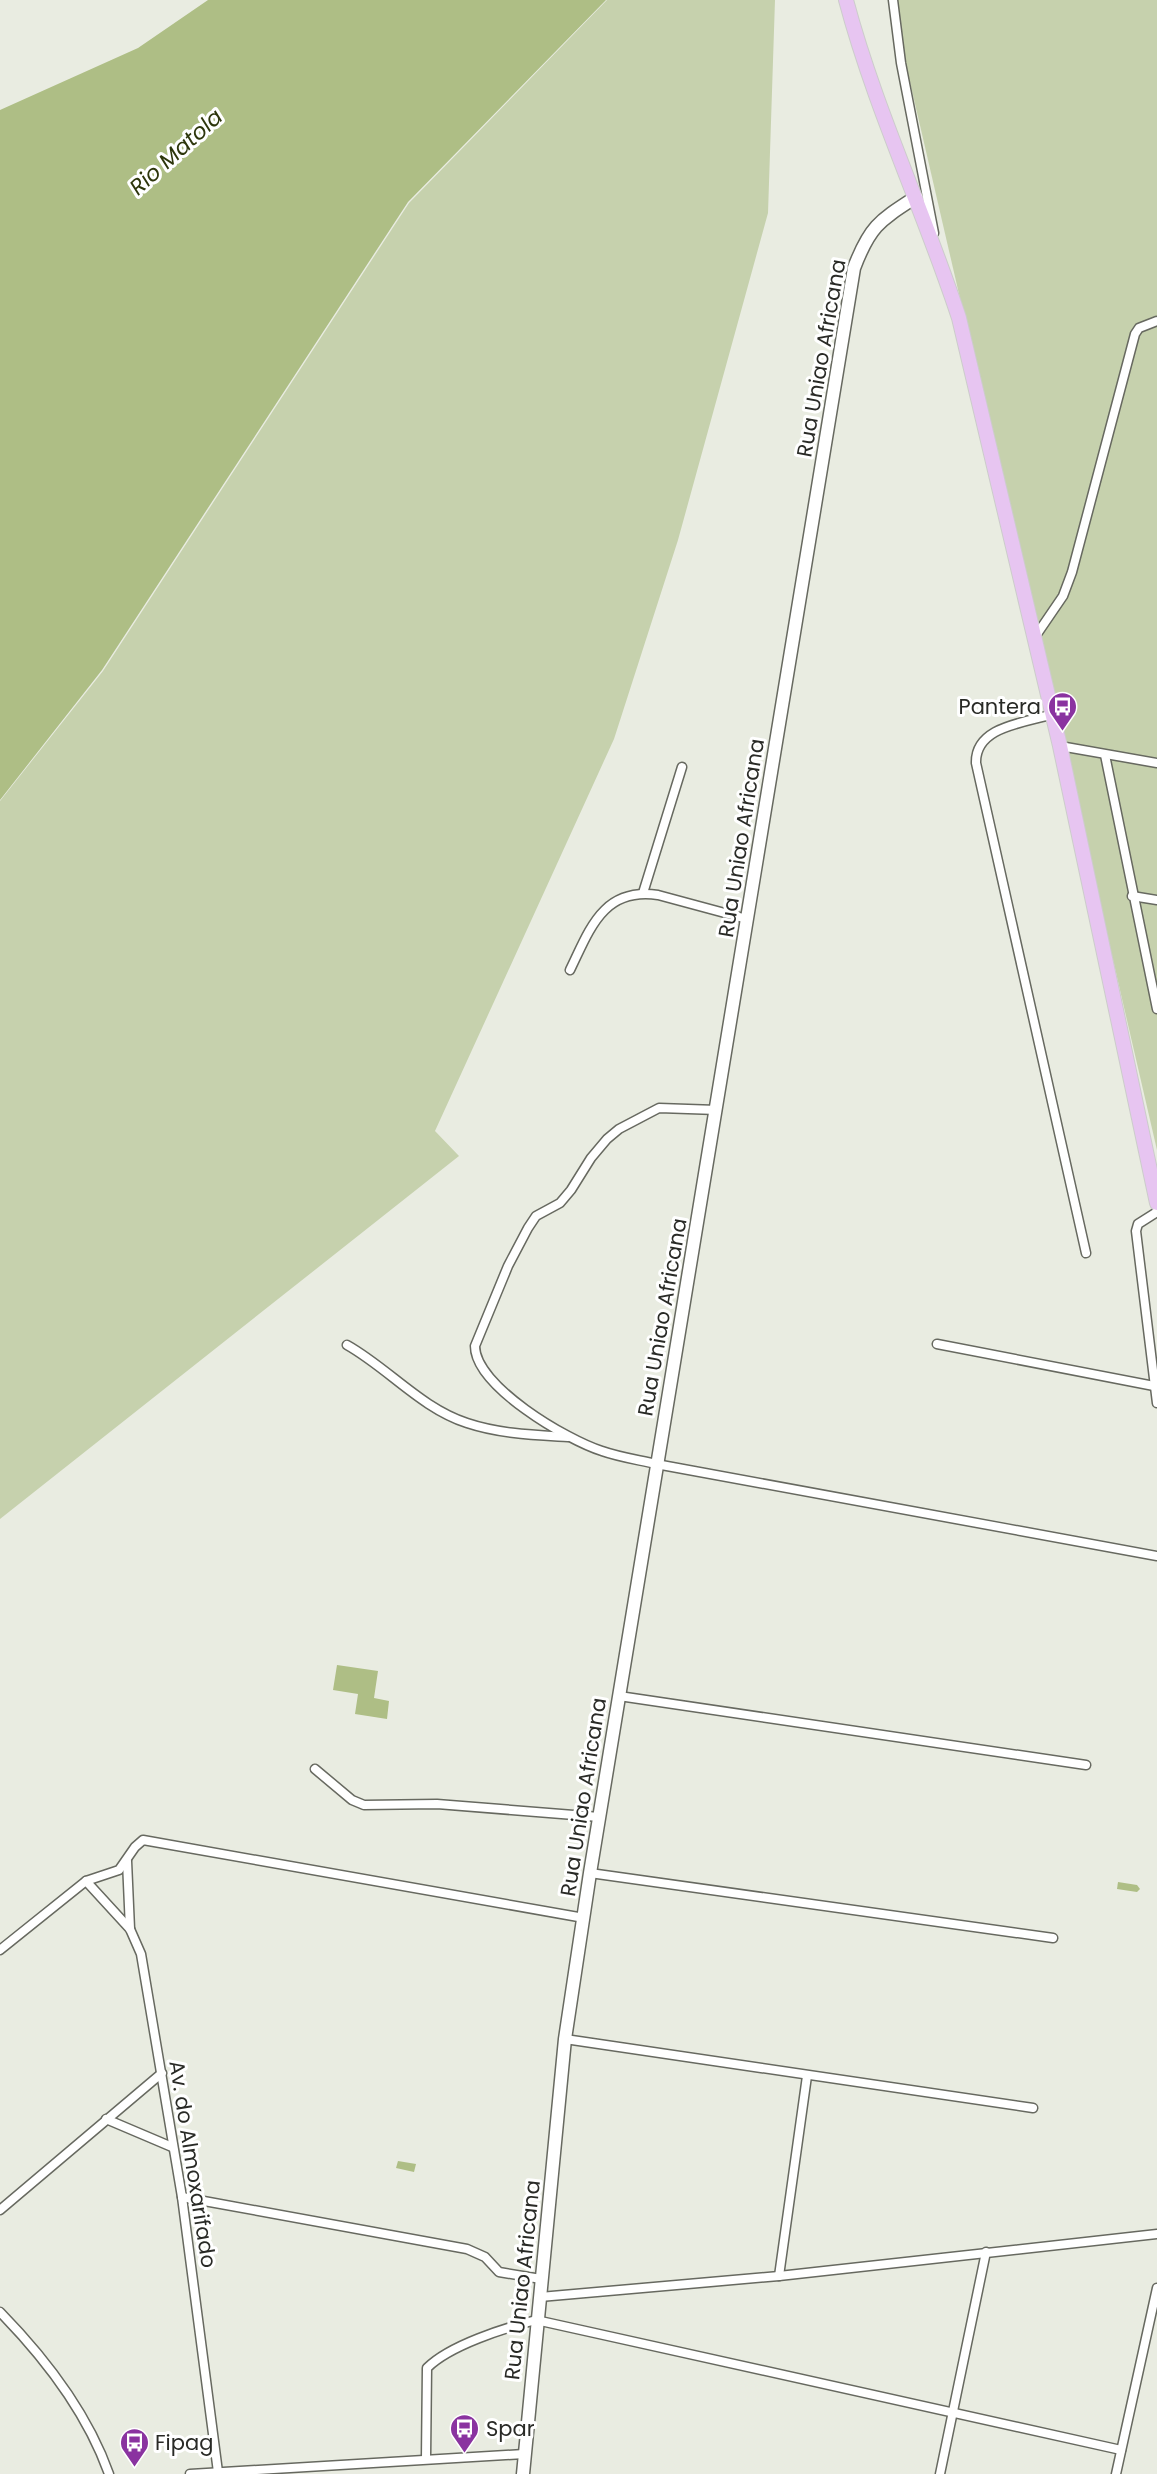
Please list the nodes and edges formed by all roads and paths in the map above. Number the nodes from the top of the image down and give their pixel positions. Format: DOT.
graph roads {
  1 [pos="846,0"];
  2 [pos="893,0"];
  3 [pos="916,197"];
  4 [pos="937,251"];
  5 [pos="1157,321"];
  6 [pos="1035,637"];
  7 [pos="1053,714"];
  8 [pos="1060,746"];
  9 [pos="1105,755"];
  10 [pos="1157,763"];
  11 [pos="682,767"];
  12 [pos="644,893"];
  13 [pos="1132,896"];
  14 [pos="1157,900"];
  15 [pos="747,919"];
  16 [pos="570,970"];
  17 [pos="1157,1009"];
  18 [pos="717,1110"];
  19 [pos="1144,1139"];
  20 [pos="1157,1163"];
  21 [pos="1157,1203"];
  22 [pos="1157,1212"];
  23 [pos="1086,1253"];
  24 [pos="937,1344"];
  25 [pos="346,1345"];
  26 [pos="1154,1386"];
  27 [pos="1157,1402"];
  28 [pos="572,1437"];
  29 [pos="656,1464"];
  30 [pos="1157,1556"];
  31 [pos="619,1696"];
  32 [pos="1086,1765"];
  33 [pos="315,1769"];
  34 [pos="599,1817"];
  35 [pos="127,1861"];
  36 [pos="590,1873"];
  37 [pos="86,1881"];
  38 [pos="584,1917"];
  39 [pos="130,1929"];
  40 [pos="1053,1938"];
  41 [pos="0,1950"];
  42 [pos="566,2039"];
  43 [pos="162,2073"];
  44 [pos="807,2076"];
  45 [pos="1033,2108"];
  46 [pos="106,2118"];
  47 [pos="172,2147"];
  48 [pos="182,2197"];
  49 [pos="0,2210"];
  50 [pos="1157,2234"];
  51 [pos="986,2252"];
  52 [pos="779,2276"];
  53 [pos="541,2279"];
  54 [pos="1157,2288"];
  55 [pos="540,2298"];
  56 [pos="0,2312"];
  57 [pos="536,2320"];
  58 [pos="953,2412"];
  59 [pos="1121,2450"];
  60 [pos="524,2454"];
  61 [pos="426,2458"];
  62 [pos="218,2472"];
  63 [pos="109,2474"];
  64 [pos="190,2474"];
  65 [pos="523,2474"];
  66 [pos="940,2474"];
  67 [pos="1116,2474"];
  1 -- 3 [label="main road"];
  2 -- 4 [label="street"];
  3 -- 4 [label="main road"];
  3 -- 15 [label="main road, Rua Uniao Africana"];
  4 -- 6 [label="main road"];
  5 -- 6 [label="street"];
  6 -- 7 [label="main road"];
  7 -- 8 [label="main road"];
  7 -- 23 [label="street"];
  8 -- 9 [label="street"];
  8 -- 19 [label="main road"];
  9 -- 10 [label="street"];
  9 -- 13 [label="street"];
  11 -- 12 [label="street"];
  12 -- 15 [label="street"];
  12 -- 16 [label="street"];
  13 -- 14 [label="street"];
  13 -- 17 [label="street"];
  15 -- 18 [label="main road, Rua Uniao Africana"];
  18 -- 28 [label="street"];
  18 -- 29 [label="main road, Rua Uniao Africana"];
  19 -- 20 [label="main road"];
  19 -- 21 [label="main road"];
  22 -- 26 [label="street"];
  24 -- 26 [label="street"];
  25 -- 28 [label="street"];
  26 -- 27 [label="street"];
  28 -- 29 [label="street"];
  29 -- 30 [label="street"];
  29 -- 31 [label="main road, Rua Uniao Africana"];
  31 -- 32 [label="street"];
  31 -- 34 [label="main road, Rua Uniao Africana"];
  33 -- 34 [label="street"];
  34 -- 36 [label="main road, Rua Uniao Africana"];
  35 -- 37 [label="street"];
  35 -- 38 [label="street"];
  35 -- 39 [label="street"];
  36 -- 38 [label="main road, Rua Uniao Africana"];
  36 -- 40 [label="street"];
  37 -- 39 [label="street, Av. do Almoxarifado"];
  37 -- 41 [label="street"];
  38 -- 42 [label="main road, Rua Uniao Africana"];
  39 -- 43 [label="street, Av. do Almoxarifado"];
  42 -- 44 [label="street"];
  42 -- 53 [label="main road, Rua Uniao Africana"];
  43 -- 46 [label="street"];
  43 -- 47 [label="street, Av. do Almoxarifado"];
  44 -- 45 [label="street"];
  44 -- 52 [label="street"];
  46 -- 47 [label="street"];
  46 -- 49 [label="street"];
  47 -- 48 [label="street, Av. do Almoxarifado"];
  48 -- 53 [label="street"];
  48 -- 62 [label="street, Av. do Almoxarifado"];
  50 -- 51 [label="street"];
  51 -- 52 [label="street"];
  51 -- 58 [label="street"];
  52 -- 55 [label="street"];
  53 -- 55 [label="main road, Rua Uniao Africana"];
  54 -- 59 [label="street"];
  55 -- 57 [label="main road, Rua Uniao Africana"];
  56 -- 63 [label="street"];
  57 -- 58 [label="street"];
  57 -- 60 [label="main road, Rua Uniao Africana"];
  57 -- 61 [label="street"];
  58 -- 59 [label="street"];
  58 -- 66 [label="street"];
  59 -- 67 [label="street"];
  60 -- 61 [label="street"];
  60 -- 65 [label="main road, Rua Uniao Africana"];
  61 -- 62 [label="street"];
  62 -- 64 [label="street"];
}
